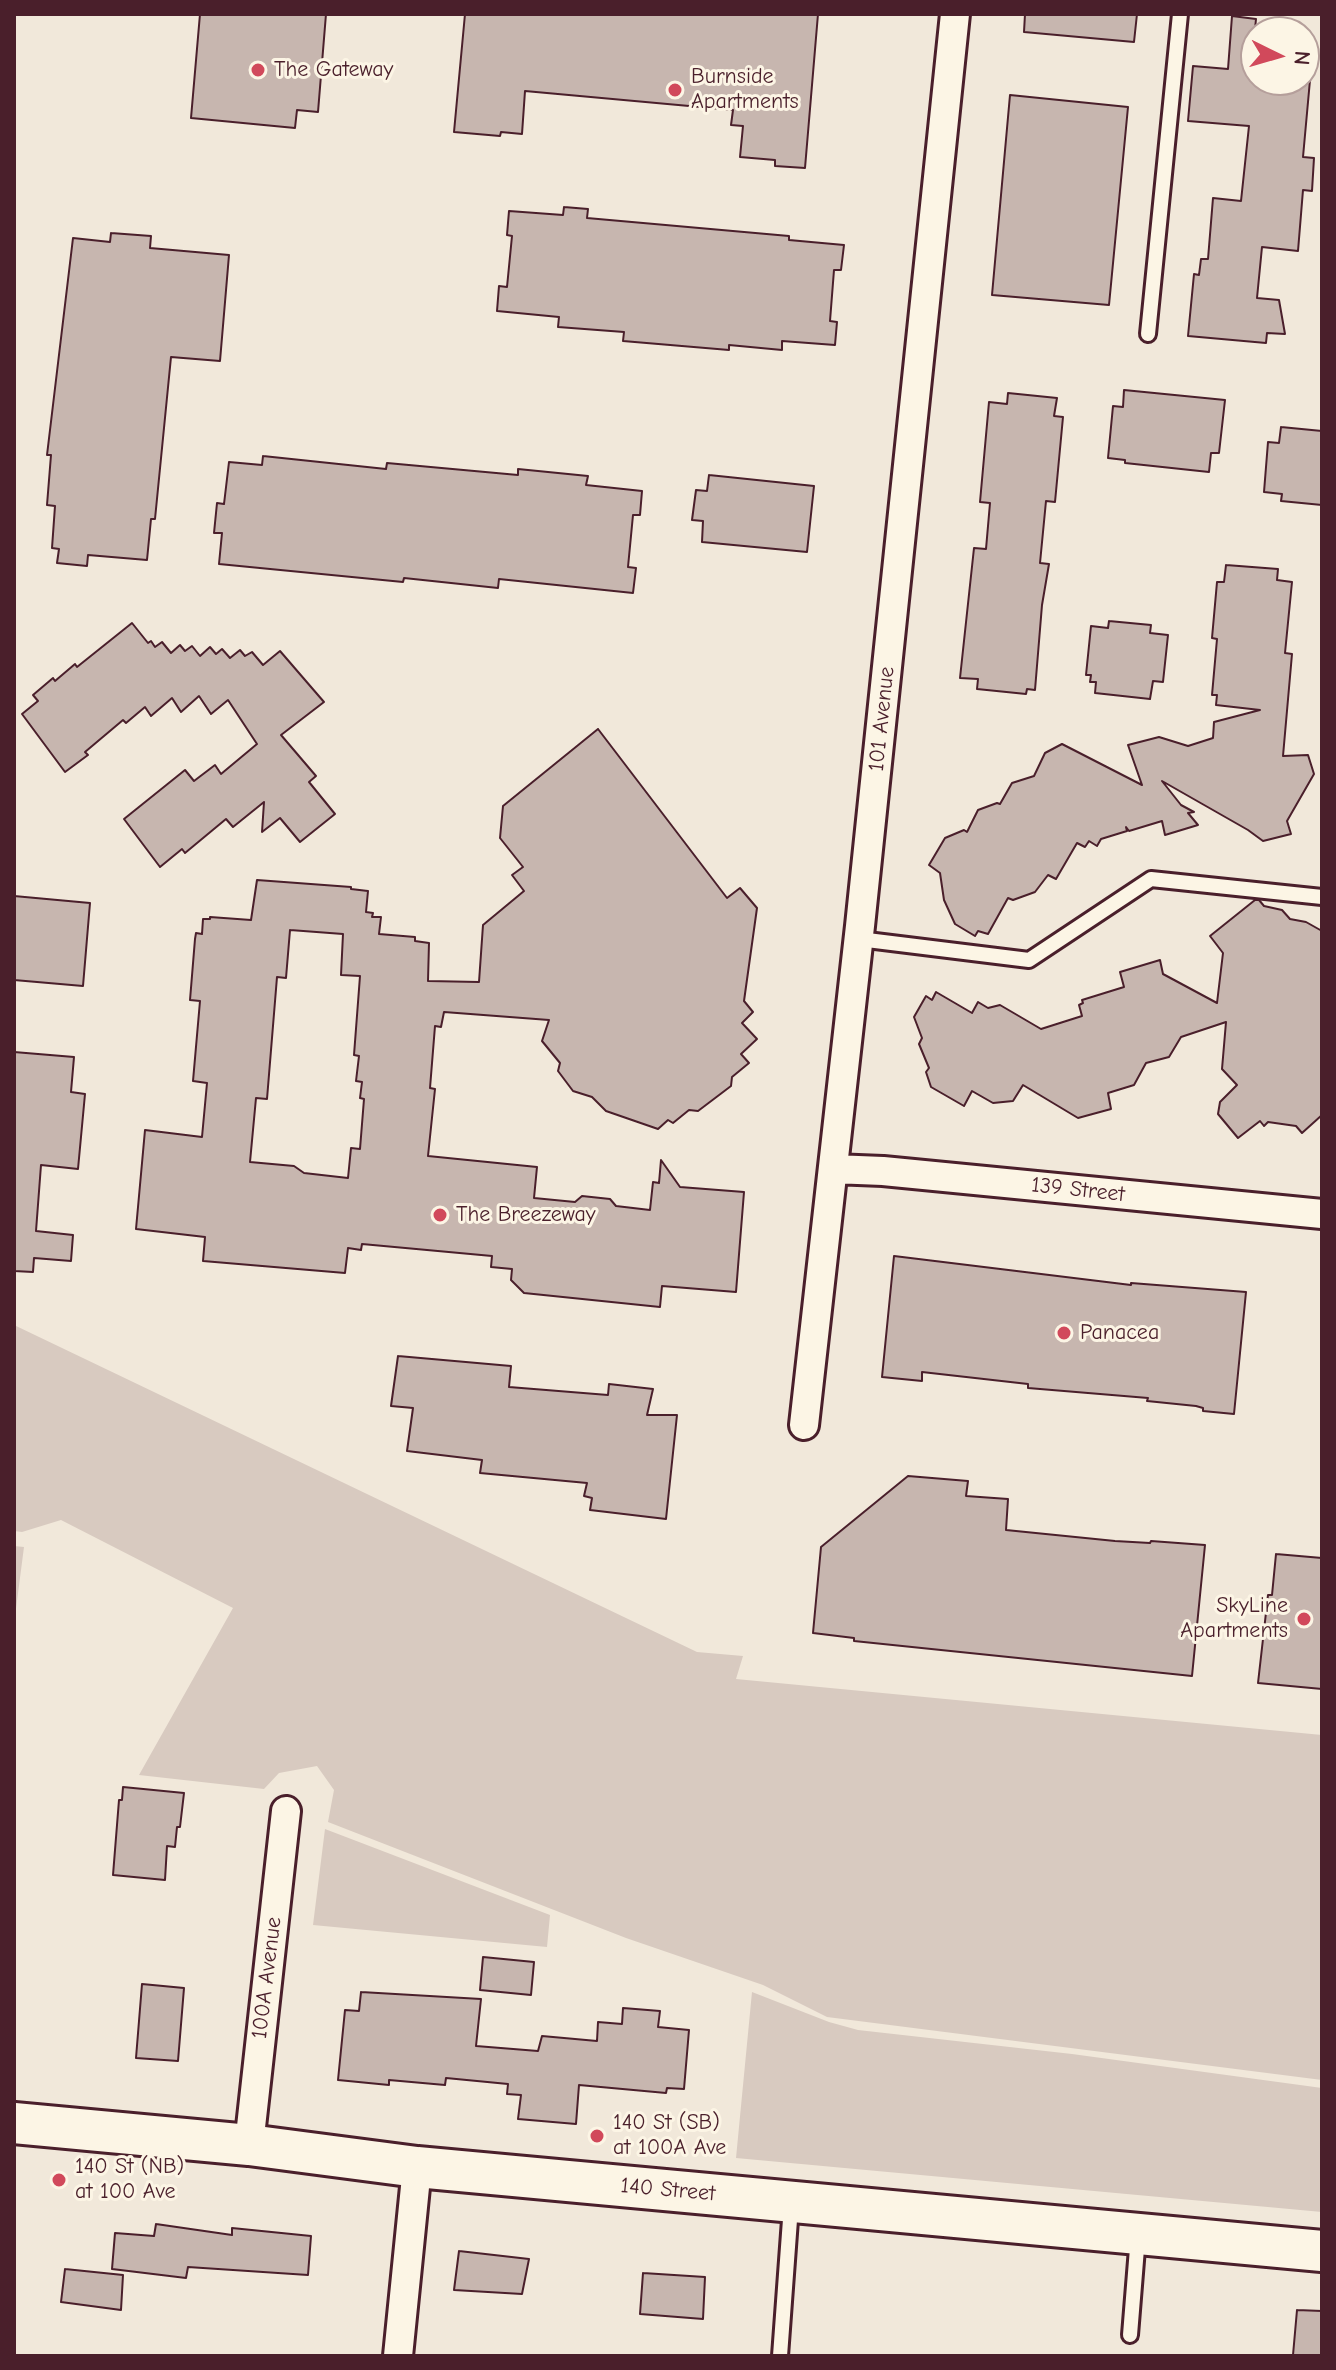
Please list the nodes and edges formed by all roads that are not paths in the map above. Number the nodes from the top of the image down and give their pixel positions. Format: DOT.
graph roads {
  1 [pos="955,14"];
  2 [pos="1180,14"];
  3 [pos="1148,334"];
  4 [pos="1322,897"];
  5 [pos="859,939"];
  6 [pos="833,1169"];
  7 [pos="1322,1214"];
  8 [pos="804,1425"];
  9 [pos="286,1811"];
  10 [pos="14,2123"];
  11 [pos="249,2145"];
  12 [pos="417,2167"];
  13 [pos="792,2201"];
  14 [pos="1139,2233"];
  15 [pos="1322,2251"];
  16 [pos="1130,2335"];
  17 [pos="398,2356"];
  18 [pos="780,2356"];
  1 -- 5 [label="street, 101 Avenue"];
  2 -- 3 [label="lane"];
  4 -- 5 [label="lane"];
  5 -- 6 [label="street, 101 Avenue"];
  6 -- 7 [label="street, 139 Street"];
  6 -- 8 [label="street, 101 Avenue"];
  9 -- 11 [label="street, 100A Avenue"];
  10 -- 11 [label="main road, 140 Street"];
  11 -- 12 [label="main road, 140 Street"];
  12 -- 13 [label="main road, 140 Street"];
  12 -- 17 [label="street"];
  13 -- 14 [label="main road, 140 Street"];
  13 -- 18 [label="lane"];
  14 -- 15 [label="main road, 140 Street"];
  14 -- 16 [label="lane"];
}
